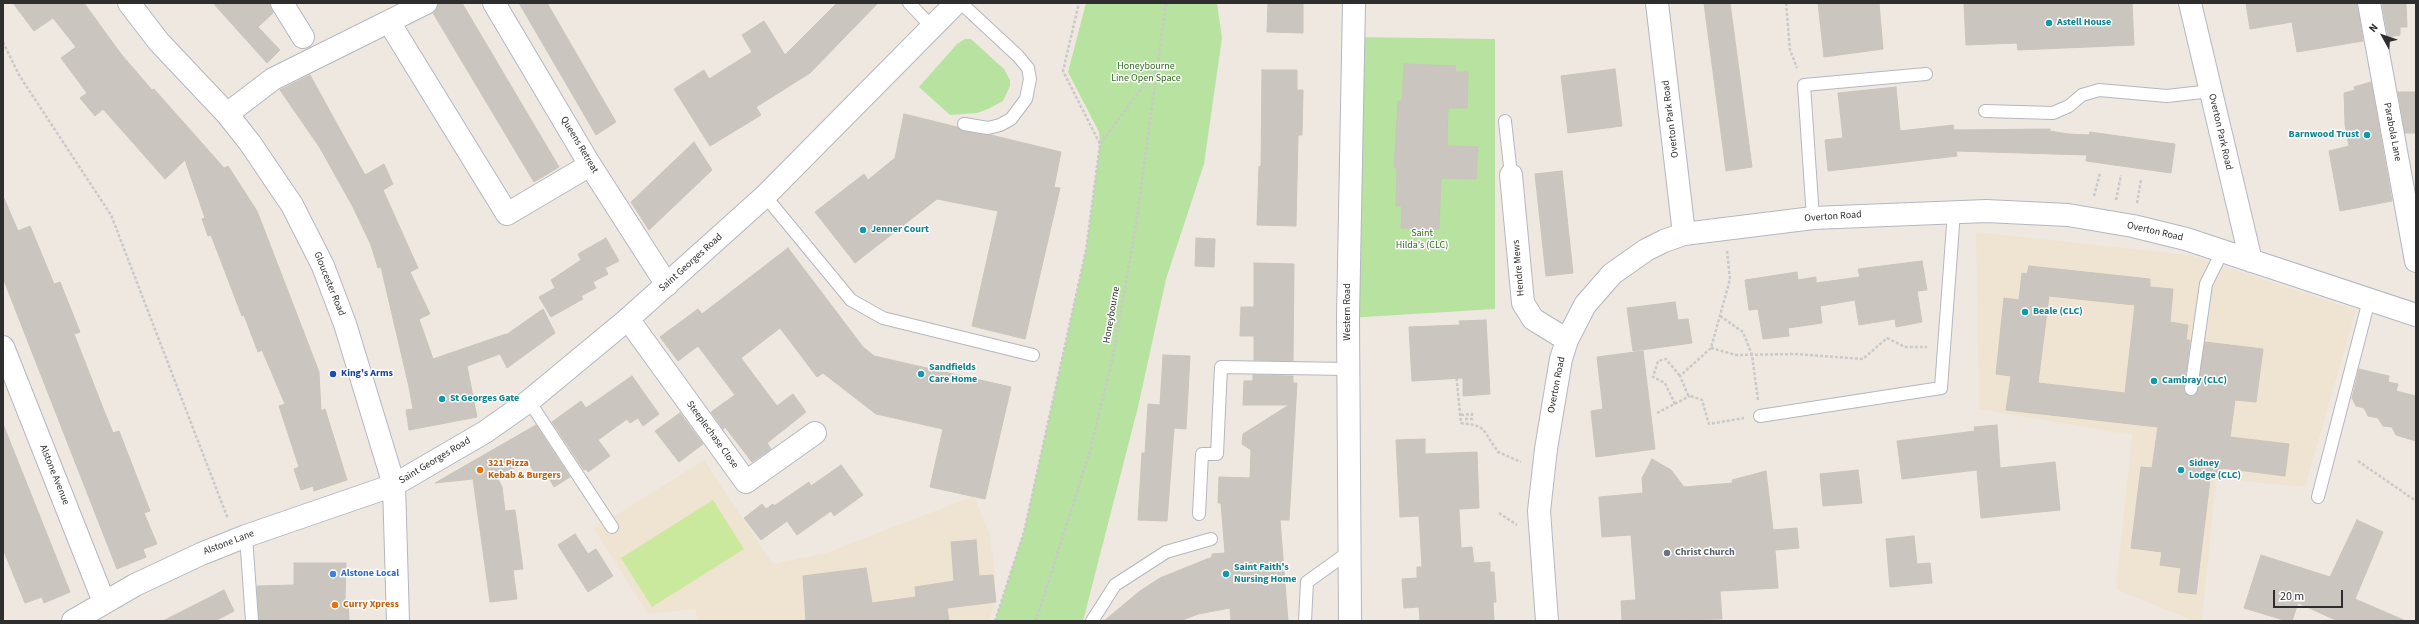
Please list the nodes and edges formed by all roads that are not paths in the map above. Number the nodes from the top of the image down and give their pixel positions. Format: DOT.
graph roads {
  1 [pos="129,3"];
  2 [pos="282,3"];
  3 [pos="426,3"];
  4 [pos="494,3"];
  5 [pos="909,3"];
  6 [pos="956,3"];
  7 [pos="961,3"];
  8 [pos="1354,3"];
  9 [pos="1658,3"];
  10 [pos="2190,3"];
  11 [pos="2369,3"];
  12 [pos="389,22"];
  13 [pos="932,27"];
  14 [pos="303,37"];
  15 [pos="1926,74"];
  16 [pos="2210,91"];
  17 [pos="1985,111"];
  18 [pos="227,114"];
  19 [pos="1505,121"];
  20 [pos="964,124"];
  21 [pos="590,165"];
  22 [pos="1510,175"];
  23 [pos="765,196"];
  24 [pos="1954,212"];
  25 [pos="1812,218"];
  26 [pos="1684,234"];
  27 [pos="2222,250"];
  28 [pos="2251,260"];
  29 [pos="2416,261"];
  30 [pos="667,285"];
  31 [pos="2369,300"];
  32 [pos="2415,312"];
  33 [pos="628,320"];
  34 [pos="1567,340"];
  35 [pos="3,347"];
  36 [pos="1033,355"];
  37 [pos="1348,369"];
  38 [pos="2191,389"];
  39 [pos="529,401"];
  40 [pos="1760,416"];
  41 [pos="815,433"];
  42 [pos="394,485"];
  43 [pos="2318,497"];
  44 [pos="1199,514"];
  45 [pos="612,527"];
  46 [pos="241,538"];
  47 [pos="1211,539"];
  48 [pos="1349,552"];
  49 [pos="104,602"];
  50 [pos="73,621"];
  51 [pos="252,621"];
  52 [pos="398,621"];
  53 [pos="1092,621"];
  54 [pos="1305,621"];
  55 [pos="1350,621"];
  56 [pos="1547,621"];
  1 -- 18 [label="street, Gloucester Road"];
  2 -- 14 [label="street"];
  3 -- 12 [label="street"];
  4 -- 21 [label="street, Queens Retreat"];
  5 -- 13 [label="lane"];
  6 -- 13 [label="street, Saint Georges Road"];
  7 -- 20 [label="lane"];
  8 -- 37 [label="street, Western Road"];
  9 -- 26 [label="street, Overton Park Road"];
  10 -- 16 [label="street, Overton Park Road"];
  11 -- 29 [label="street, Parabola Lane"];
  12 -- 18 [label="street"];
  12 -- 21 [label="street"];
  13 -- 23 [label="street, Saint Georges Road"];
  15 -- 25 [label="lane"];
  16 -- 17 [label="lane"];
  16 -- 28 [label="street, Overton Park Road"];
  18 -- 42 [label="street, Gloucester Road"];
  19 -- 22 [label="lane"];
  21 -- 30 [label="street, Queens Retreat"];
  22 -- 34 [label="street, Hendre Mews"];
  23 -- 30 [label="street, Saint Georges Road"];
  23 -- 36 [label="lane"];
  24 -- 25 [label="street, Overton Road"];
  24 -- 27 [label="street, Overton Road"];
  24 -- 40 [label="lane"];
  25 -- 26 [label="street, Overton Road"];
  26 -- 34 [label="street, Overton Road"];
  27 -- 28 [label="street, Overton Road"];
  27 -- 38 [label="lane"];
  28 -- 31 [label="street, Overton Road"];
  30 -- 33 [label="street, Saint Georges Road"];
  31 -- 32 [label="street, Overton Road"];
  31 -- 43 [label="lane"];
  33 -- 39 [label="street, Saint Georges Road"];
  33 -- 41 [label="street, Steeplechase Close"];
  34 -- 56 [label="street, Overton Road"];
  35 -- 49 [label="street, Alstone Avenue"];
  37 -- 44 [label="lane"];
  37 -- 48 [label="street, Western Road"];
  39 -- 42 [label="street, Saint Georges Road"];
  39 -- 45 [label="lane"];
  42 -- 46 [label="street, Alstone Lane"];
  42 -- 52 [label="street, Gloucester Road"];
  46 -- 49 [label="street, Alstone Lane"];
  46 -- 51 [label="lane"];
  47 -- 53 [label="lane"];
  48 -- 54 [label="lane"];
  48 -- 55 [label="street, Western Road"];
  49 -- 50 [label="street, Alstone Lane"];
}
